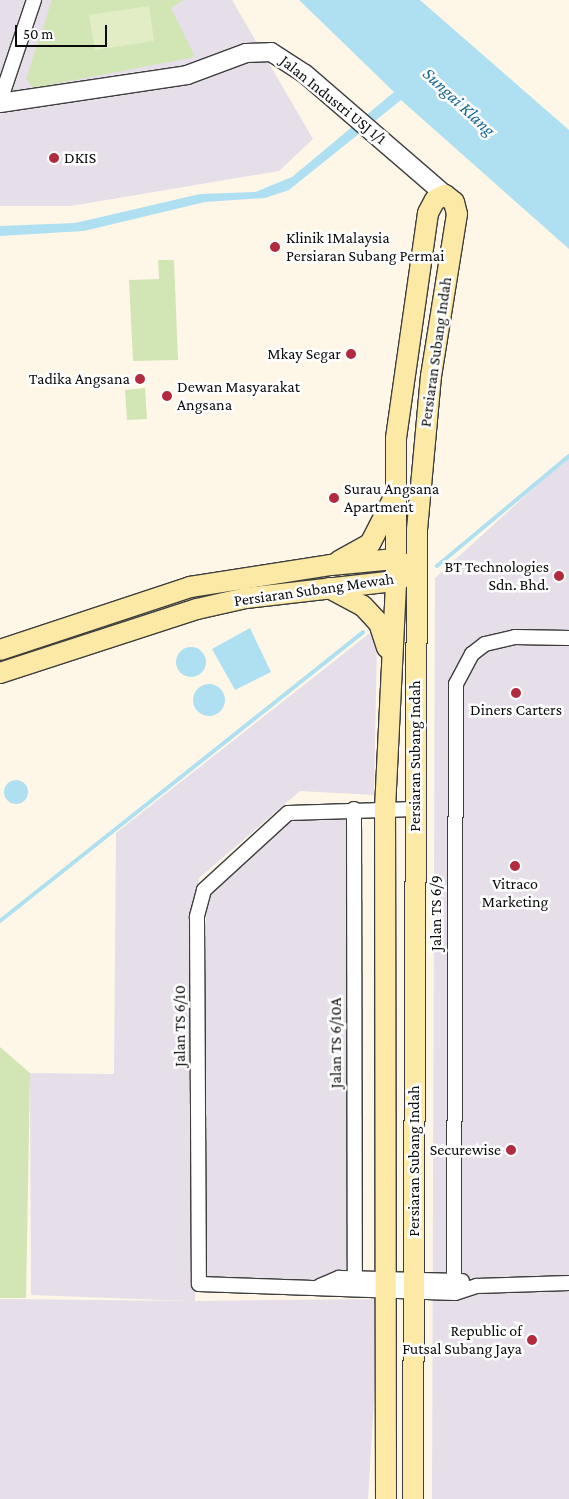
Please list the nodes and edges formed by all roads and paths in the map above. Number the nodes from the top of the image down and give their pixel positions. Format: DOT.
graph roads {
  1 [pos="34,0"];
  2 [pos="0,102"];
  3 [pos="445,196"];
  4 [pos="396,493"];
  5 [pos="395,559"];
  6 [pos="331,565"];
  7 [pos="416,571"];
  8 [pos="396,581"];
  9 [pos="328,588"];
  10 [pos="569,638"];
  11 [pos="0,650"];
  12 [pos="390,665"];
  13 [pos="0,673"];
  14 [pos="354,809"];
  15 [pos="385,809"];
  16 [pos="415,809"];
  17 [pos="355,1278"];
  18 [pos="454,1278"];
  19 [pos="569,1283"];
  20 [pos="386,1285"];
  21 [pos="414,1285"];
  22 [pos="320,1286"];
  23 [pos="477,1286"];
  24 [pos="386,1499"];
  25 [pos="413,1499"];
  1 -- 2 [label="street"];
  2 -- 3 [label="street, Jalan Industri USJ 1/1"];
  3 -- 4 [label="main road, Persiaran Subang Indah"];
  3 -- 7 [label="main road, Persiaran Subang Indah"];
  4 -- 5 [label="main road, Persiaran Subang Indah"];
  4 -- 6 [label="main road"];
  5 -- 6 [label="main road, Persiaran Subang Mewah"];
  5 -- 7 [label="main road, Persiaran Subang Mewah"];
  5 -- 8 [label="main road, Persiaran Subang Indah"];
  6 -- 11 [label="main road, Persiaran Subang Mewah"];
  7 -- 8 [label="main road, Persiaran Subang Mewah"];
  7 -- 16 [label="main road, Persiaran Subang Indah"];
  8 -- 9 [label="main road, Persiaran Subang Mewah"];
  8 -- 12 [label="main road, Persiaran Subang Indah"];
  9 -- 12 [label="main road"];
  9 -- 13 [label="main road, Persiaran Subang Mewah"];
  10 -- 18 [label="street, Jalan TS 6/9"];
  12 -- 15 [label="main road, Persiaran Subang Indah"];
  14 -- 15 [label="street, Jalan TS 6/10"];
  14 -- 17 [label="street, Jalan TS 6/10A"];
  14 -- 22 [label="street, Jalan TS 6/10"];
  15 -- 16 [label="street, Jalan TS 6/10"];
  15 -- 20 [label="main road, Persiaran Subang Indah"];
  16 -- 21 [label="main road, Persiaran Subang Indah"];
  17 -- 20 [label="street, Jalan TS 6/10"];
  17 -- 22 [label="street, Jalan TS 6/10"];
  18 -- 21 [label="street"];
  18 -- 23 [label="street"];
  19 -- 23 [label="street"];
  20 -- 21 [label="street"];
  20 -- 22 [label="street, Jalan TS 6/10"];
  20 -- 24 [label="main road, Persiaran Subang Indah"];
  21 -- 23 [label="street"];
  21 -- 25 [label="main road, Persiaran Subang Indah"];
}
